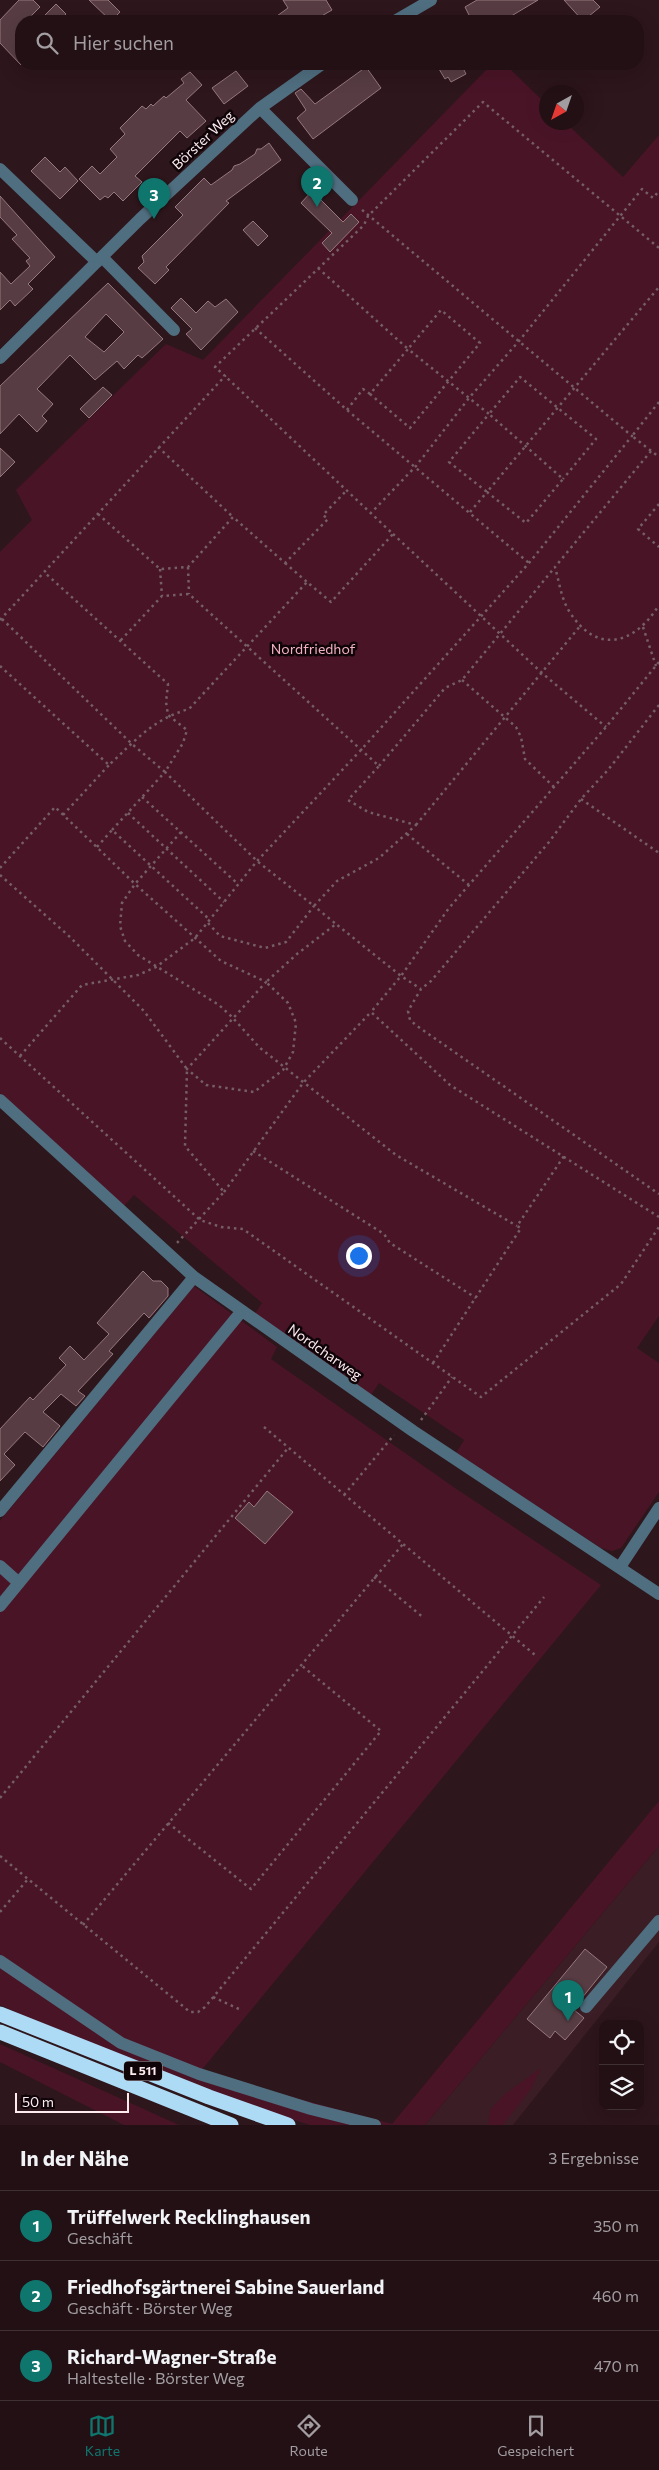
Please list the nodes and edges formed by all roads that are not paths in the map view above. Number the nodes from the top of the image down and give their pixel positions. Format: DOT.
graph roads {
  1 [pos="431,0"];
  2 [pos="405,15"];
  3 [pos="314,70"];
  4 [pos="260,108"];
  5 [pos="0,169"];
  6 [pos="352,200"];
  7 [pos="100,260"];
  8 [pos="174,330"];
  9 [pos="0,358"];
  10 [pos="0,1100"];
  11 [pos="194,1277"];
  12 [pos="241,1312"];
  13 [pos="659,1508"];
  14 [pos="0,1511"];
  15 [pos="0,1566"];
  16 [pos="620,1567"];
  17 [pos="19,1583"];
  18 [pos="659,1594"];
  19 [pos="0,1606"];
  20 [pos="659,1921"];
  21 [pos="0,1961"];
  22 [pos="586,2007"];
  23 [pos="0,2014"];
  24 [pos="0,2032"];
  25 [pos="231,2125"];
  26 [pos="288,2125"];
  27 [pos="375,2125"];
  1 -- 2 [label="street"];
  3 -- 4 [label="street, Börster Weg"];
  4 -- 6 [label="street"];
  4 -- 7 [label="street, Börster Weg"];
  5 -- 7 [label="street"];
  7 -- 8 [label="street"];
  7 -- 9 [label="street, Börster Weg"];
  10 -- 11 [label="street, Nordcharweg"];
  11 -- 12 [label="street, Nordcharweg"];
  11 -- 14 [label="street"];
  12 -- 16 [label="street, Nordcharweg"];
  12 -- 17 [label="street"];
  13 -- 16 [label="street"];
  15 -- 17 [label="street"];
  16 -- 18 [label="street, Nordcharweg"];
  17 -- 19 [label="street"];
  20 -- 22 [label="street"];
  21 -- 27 [label="street"];
  23 -- 26 [label="highway, L 511"];
  24 -- 25 [label="highway, L 511"];
}
